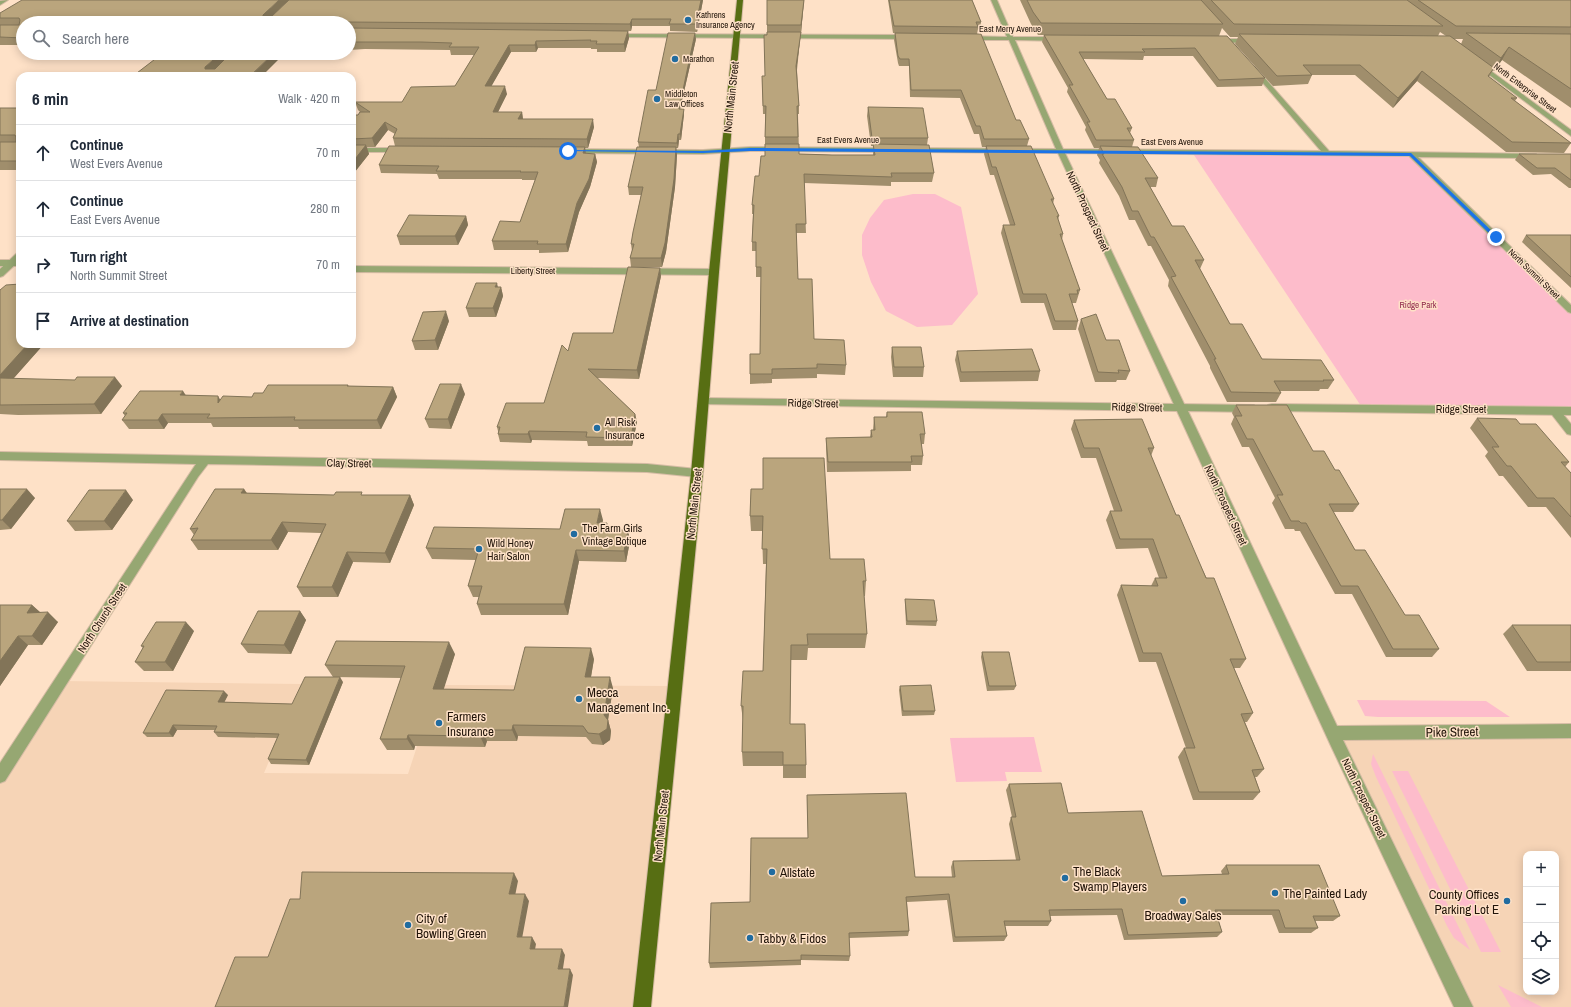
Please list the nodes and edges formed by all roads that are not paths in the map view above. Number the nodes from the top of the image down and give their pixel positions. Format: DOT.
graph roads {
  1 [pos="5,0"];
  2 [pos="740,0"];
  3 [pos="994,0"];
  4 [pos="0,3"];
  5 [pos="607,35"];
  6 [pos="736,36"];
  7 [pos="920,38"];
  8 [pos="958,38"];
  9 [pos="1012,38"];
  10 [pos="1226,38"];
  11 [pos="1065,39"];
  12 [pos="1206,40"];
  13 [pos="1260,41"];
  14 [pos="1237,50"];
  15 [pos="1472,60"];
  16 [pos="1247,61"];
  17 [pos="1571,134"];
  18 [pos="356,150"];
  19 [pos="414,150"];
  20 [pos="725,150"];
  21 [pos="561,151"];
  22 [pos="1061,152"];
  23 [pos="1327,153"];
  24 [pos="1411,154"];
  25 [pos="1540,156"];
  26 [pos="0,263"];
  27 [pos="16,263"];
  28 [pos="356,269"];
  29 [pos="714,272"];
  30 [pos="0,274"];
  31 [pos="1571,310"];
  32 [pos="703,402"];
  33 [pos="1181,408"];
  34 [pos="1554,411"];
  35 [pos="1571,411"];
  36 [pos="1571,431"];
  37 [pos="0,456"];
  38 [pos="205,460"];
  39 [pos="697,473"];
  40 [pos="1571,731"];
  41 [pos="1333,733"];
  42 [pos="0,776"];
  43 [pos="642,1007"];
  44 [pos="1464,1007"];
  1 -- 4 [label="street"];
  2 -- 6 [label="main road, North Main Street"];
  3 -- 9 [label="street, North Prospect Street"];
  5 -- 6 [label="street"];
  6 -- 7 [label="street"];
  6 -- 20 [label="main road, North Main Street"];
  8 -- 9 [label="street, East Merry Avenue"];
  9 -- 11 [label="street, East Merry Avenue"];
  9 -- 22 [label="street, North Prospect Street"];
  10 -- 12 [label="street"];
  10 -- 13 [label="street"];
  10 -- 14 [label="street"];
  15 -- 17 [label="street, North Enterprise Street"];
  16 -- 23 [label="street"];
  18 -- 19 [label="street"];
  20 -- 21 [label="street, East Evers Avenue"];
  20 -- 22 [label="street, East Evers Avenue"];
  20 -- 29 [label="main road, North Main Street"];
  22 -- 23 [label="street, East Evers Avenue"];
  22 -- 33 [label="street, North Prospect Street"];
  23 -- 24 [label="street, East Evers Avenue"];
  24 -- 25 [label="street, East Evers Avenue"];
  24 -- 31 [label="street, North Summit Street"];
  26 -- 27 [label="street"];
  27 -- 30 [label="street"];
  28 -- 29 [label="street, Liberty Street"];
  29 -- 32 [label="main road, North Main Street"];
  32 -- 33 [label="street, Ridge Street"];
  32 -- 39 [label="main road, North Main Street"];
  33 -- 34 [label="street, Ridge Street"];
  33 -- 41 [label="street, North Prospect Street"];
  34 -- 35 [label="street, Ridge Street"];
  34 -- 36 [label="street"];
  37 -- 38 [label="street, Clay Street"];
  38 -- 39 [label="street, Clay Street"];
  38 -- 42 [label="street, North Church Street"];
  39 -- 43 [label="main road, North Main Street"];
  40 -- 41 [label="street, Pike Street"];
  41 -- 44 [label="street, North Prospect Street"];
}
